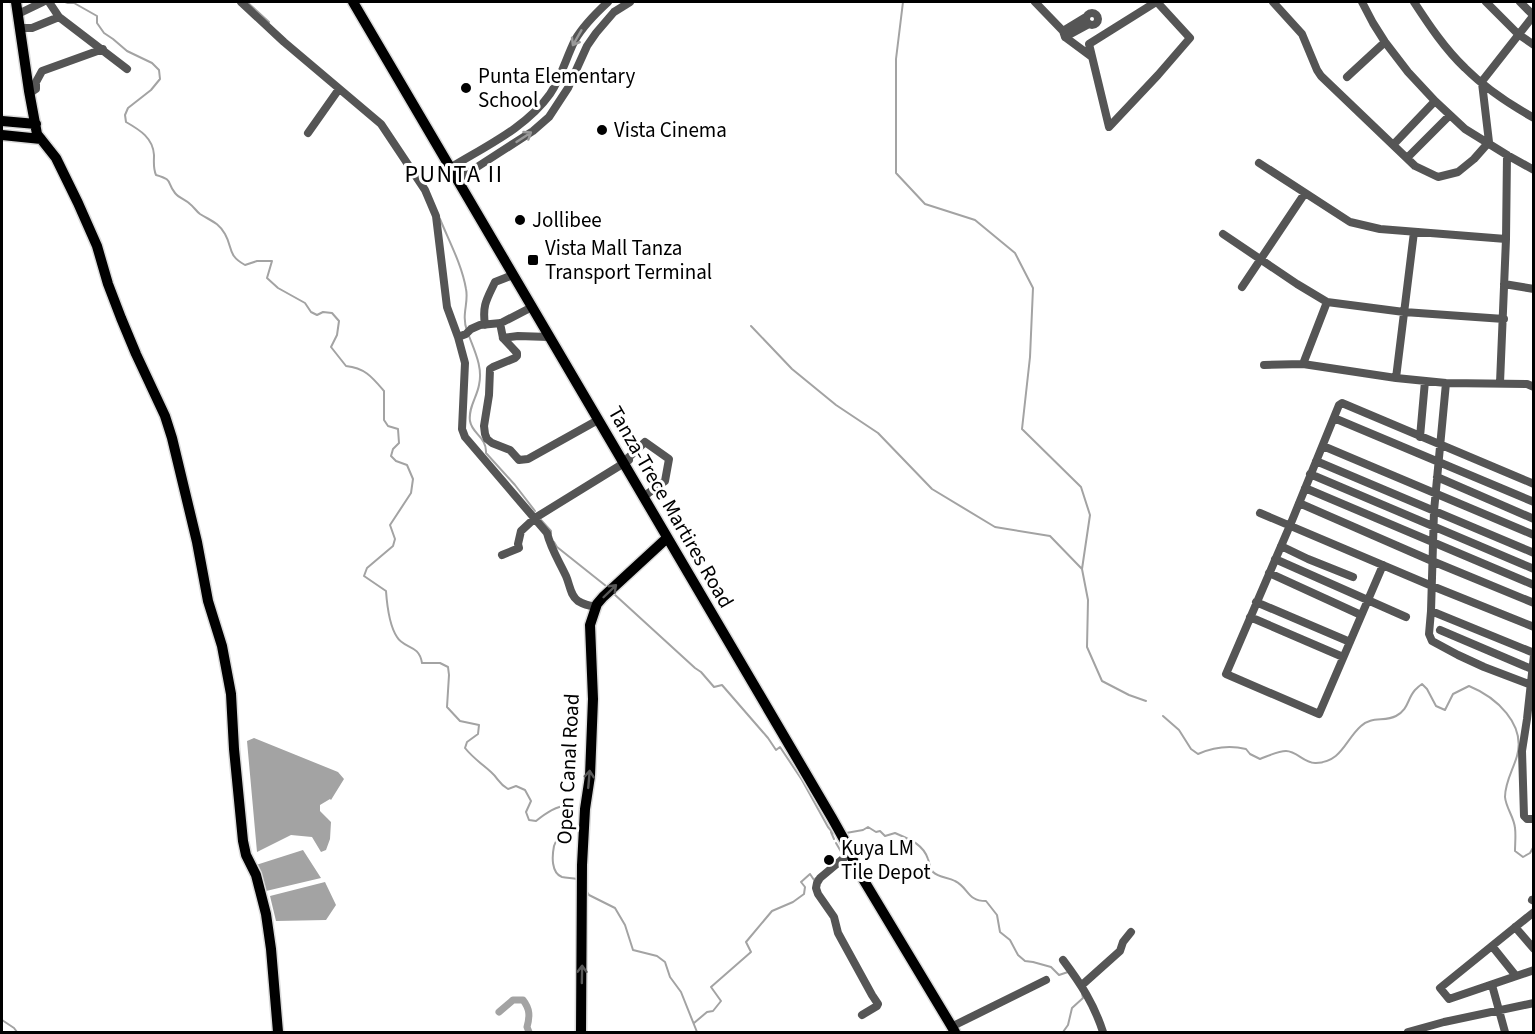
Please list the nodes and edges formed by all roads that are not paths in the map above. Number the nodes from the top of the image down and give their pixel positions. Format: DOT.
graph roads {
  1 [pos="16,2"];
  2 [pos="43,2"];
  3 [pos="49,2"];
  4 [pos="241,2"];
  5 [pos="353,2"];
  6 [pos="608,2"];
  7 [pos="630,2"];
  8 [pos="1035,2"];
  9 [pos="1156,2"];
  10 [pos="1275,2"];
  11 [pos="1362,2"];
  12 [pos="1414,2"];
  13 [pos="1486,2"];
  14 [pos="1520,2"];
  15 [pos="18,14"];
  16 [pos="1533,15"];
  17 [pos="59,17"];
  18 [pos="20,28"];
  19 [pos="1064,34"];
  20 [pos="1518,34"];
  21 [pos="1102,36"];
  22 [pos="1385,42"];
  23 [pos="1533,45"];
  24 [pos="103,49"];
  25 [pos="1092,57"];
  26 [pos="127,69"];
  27 [pos="1347,77"];
  28 [pos="1482,83"];
  29 [pos="339,89"];
  30 [pos="30,93"];
  31 [pos="1435,101"];
  32 [pos="1450,115"];
  33 [pos="1533,118"];
  34 [pos="2,121"];
  35 [pos="36,124"];
  36 [pos="308,133"];
  37 [pos="2,135"];
  38 [pos="41,139"];
  39 [pos="1489,142"];
  40 [pos="1393,145"];
  41 [pos="1507,155"];
  42 [pos="1407,158"];
  43 [pos="1259,163"];
  44 [pos="450,168"];
  45 [pos="1533,170"];
  46 [pos="457,180"];
  47 [pos="1305,193"];
  48 [pos="1414,232"];
  49 [pos="1223,234"];
  50 [pos="1506,239"];
  51 [pos="1261,259"];
  52 [pos="513,275"];
  53 [pos="1504,284"];
  54 [pos="1242,286"];
  55 [pos="1533,289"];
  56 [pos="1327,302"];
  57 [pos="532,307"];
  58 [pos="1404,312"];
  59 [pos="1504,319"];
  60 [pos="500,323"];
  61 [pos="485,325"];
  62 [pos="465,333"];
  63 [pos="549,337"];
  64 [pos="503,338"];
  65 [pos="1303,364"];
  66 [pos="1264,365"];
  67 [pos="1396,378"];
  68 [pos="1425,381"];
  69 [pos="1446,383"];
  70 [pos="1500,383"];
  71 [pos="1533,387"];
  72 [pos="1334,418"];
  73 [pos="598,420"];
  74 [pos="1420,437"];
  75 [pos="1441,445"];
  76 [pos="1323,446"];
  77 [pos="1316,461"];
  78 [pos="624,463"];
  79 [pos="1439,463"];
  80 [pos="1310,474"];
  81 [pos="1437,477"];
  82 [pos="1533,484"];
  83 [pos="1305,488"];
  84 [pos="1435,495"];
  85 [pos="644,497"];
  86 [pos="1533,502"];
  87 [pos="1299,503"];
  88 [pos="1434,511"];
  89 [pos="1260,513"];
  90 [pos="535,518"];
  91 [pos="1533,519"];
  92 [pos="1289,526"];
  93 [pos="1434,526"];
  94 [pos="1533,535"];
  95 [pos="667,538"];
  96 [pos="1433,543"];
  97 [pos="1281,546"];
  98 [pos="1533,553"];
  99 [pos="501,555"];
  100 [pos="1275,559"];
  101 [pos="1432,561"];
  102 [pos="1383,565"];
  103 [pos="1533,569"];
  104 [pos="1269,573"];
  105 [pos="1353,577"];
  106 [pos="1533,585"];
  107 [pos="1432,586"];
  108 [pos="1368,601"];
  109 [pos="1256,603"];
  110 [pos="1533,603"];
  111 [pos="596,607"];
  112 [pos="1431,611"];
  113 [pos="1361,615"];
  114 [pos="1250,617"];
  115 [pos="1406,617"];
  116 [pos="1533,627"];
  117 [pos="1440,630"];
  118 [pos="1350,642"];
  119 [pos="1533,654"];
  120 [pos="1343,657"];
  121 [pos="1533,670"];
  122 [pos="1532,686"];
  123 [pos="1531,703"];
  124 [pos="1530,721"];
  125 [pos="1533,819"];
  126 [pos="848,848"];
  127 [pos="1533,912"];
  128 [pos="1515,927"];
  129 [pos="1131,932"];
  130 [pos="1492,946"];
  131 [pos="1533,949"];
  132 [pos="1063,960"];
  133 [pos="1533,970"];
  134 [pos="1516,976"];
  135 [pos="1046,980"];
  136 [pos="1492,984"];
  137 [pos="1082,986"];
  138 [pos="1533,1003"];
  139 [pos="1500,1011"];
  140 [pos="862,1015"];
  141 [pos="953,1029"];
  142 [pos="278,1032"];
  143 [pos="581,1032"];
  144 [pos="1103,1032"];
  145 [pos="1408,1032"];
  146 [pos="1505,1032"];
  1 -- 15 [label="main road"];
  2 -- 15 [label="street"];
  3 -- 17 [label="street"];
  4 -- 29 [label="street"];
  5 -- 44 [label="main road, Tanza-Trece Martires Road"];
  6 -- 44 [label="street, one-way"];
  46 -- 7 [label="street, one-way"];
  8 -- 19 [label="street"];
  9 -- 21 [label="street"];
  9 -- 25 [label="street"];
  10 -- 40 [label="street"];
  11 -- 22 [label="street"];
  12 -- 28 [label="street"];
  13 -- 20 [label="street"];
  14 -- 16 [label="street"];
  15 -- 18 [label="main road"];
  16 -- 20 [label="street"];
  17 -- 18 [label="street"];
  17 -- 24 [label="street"];
  18 -- 30 [label="main road"];
  19 -- 21 [label="street"];
  19 -- 25 [label="street"];
  20 -- 23 [label="street"];
  20 -- 28 [label="street"];
  21 -- 25 [label="street"];
  22 -- 27 [label="street"];
  22 -- 31 [label="street"];
  24 -- 26 [label="street"];
  24 -- 30 [label="street"];
  28 -- 33 [label="street"];
  28 -- 39 [label="street"];
  29 -- 36 [label="street"];
  29 -- 62 [label="street"];
  30 -- 35 [label="main road"];
  31 -- 32 [label="street"];
  31 -- 40 [label="street"];
  32 -- 39 [label="street"];
  32 -- 42 [label="street"];
  34 -- 35 [label="main road"];
  35 -- 38 [label="main road"];
  37 -- 38 [label="main road"];
  38 -- 142 [label="main road"];
  39 -- 41 [label="street"];
  39 -- 42 [label="street"];
  40 -- 42 [label="street"];
  41 -- 45 [label="street"];
  41 -- 50 [label="street"];
  43 -- 47 [label="street"];
  44 -- 46 [label="main road, Tanza-Trece Martires Road"];
  46 -- 52 [label="main road, Tanza-Trece Martires Road"];
  47 -- 48 [label="street"];
  47 -- 51 [label="street"];
  48 -- 50 [label="street"];
  48 -- 58 [label="street"];
  49 -- 51 [label="street"];
  50 -- 53 [label="street"];
  51 -- 54 [label="street"];
  51 -- 56 [label="street"];
  52 -- 57 [label="main road, Tanza-Trece Martires Road"];
  52 -- 61 [label="street"];
  53 -- 55 [label="street"];
  53 -- 59 [label="street"];
  56 -- 58 [label="street"];
  56 -- 65 [label="street"];
  57 -- 60 [label="street"];
  57 -- 63 [label="main road, Tanza-Trece Martires Road"];
  58 -- 59 [label="street"];
  58 -- 67 [label="street"];
  59 -- 70 [label="street"];
  60 -- 61 [label="street"];
  60 -- 64 [label="street"];
  61 -- 62 [label="street"];
  62 -- 90 [label="street"];
  63 -- 64 [label="street"];
  63 -- 73 [label="main road, Tanza-Trece Martires Road"];
  64 -- 73 [label="street"];
  65 -- 66 [label="street"];
  65 -- 67 [label="street"];
  67 -- 68 [label="street"];
  68 -- 69 [label="street"];
  68 -- 74 [label="street"];
  69 -- 70 [label="street"];
  69 -- 75 [label="street"];
  70 -- 71 [label="street"];
  72 -- 74 [label="street"];
  72 -- 76 [label="street"];
  72 -- 79 [label="street"];
  73 -- 78 [label="main road, Tanza-Trece Martires Road"];
  74 -- 75 [label="street"];
  75 -- 79 [label="street"];
  75 -- 82 [label="street"];
  76 -- 77 [label="street"];
  76 -- 84 [label="street"];
  77 -- 80 [label="street"];
  77 -- 88 [label="street"];
  78 -- 85 [label="main road, Tanza-Trece Martires Road"];
  78 -- 85 [label="street"];
  78 -- 90 [label="street"];
  79 -- 81 [label="street"];
  79 -- 86 [label="street"];
  80 -- 83 [label="street"];
  80 -- 93 [label="street"];
  81 -- 84 [label="street"];
  81 -- 91 [label="street"];
  83 -- 87 [label="street"];
  83 -- 96 [label="street"];
  84 -- 88 [label="street"];
  84 -- 94 [label="street"];
  85 -- 95 [label="main road, Tanza-Trece Martires Road"];
  87 -- 92 [label="street"];
  87 -- 101 [label="street"];
  88 -- 93 [label="street"];
  88 -- 98 [label="street"];
  89 -- 92 [label="street"];
  90 -- 99 [label="street"];
  90 -- 111 [label="street"];
  92 -- 97 [label="street"];
  92 -- 102 [label="street"];
  93 -- 96 [label="street"];
  93 -- 103 [label="street"];
  111 -- 95 [label="main road, one-way"];
  95 -- 126 [label="main road, Tanza-Trece Martires Road"];
  96 -- 101 [label="street"];
  96 -- 106 [label="street"];
  97 -- 100 [label="street"];
  97 -- 105 [label="street"];
  100 -- 104 [label="street"];
  100 -- 108 [label="street"];
  101 -- 107 [label="street"];
  101 -- 110 [label="street"];
  102 -- 107 [label="street"];
  102 -- 108 [label="street"];
  104 -- 109 [label="street"];
  104 -- 113 [label="street"];
  107 -- 112 [label="street"];
  107 -- 116 [label="street"];
  108 -- 113 [label="street"];
  108 -- 115 [label="street"];
  109 -- 114 [label="street"];
  109 -- 118 [label="street"];
  143 -- 111 [label="main road, Open Canal Road, one-way"];
  112 -- 119 [label="street"];
  112 -- 122 [label="street"];
  113 -- 118 [label="street"];
  114 -- 120 [label="street"];
  114 -- 120 [label="street"];
  117 -- 121 [label="street"];
  118 -- 120 [label="street"];
  119 -- 121 [label="street"];
  121 -- 122 [label="street"];
  122 -- 123 [label="street"];
  123 -- 124 [label="street"];
  124 -- 125 [label="street"];
  126 -- 140 [label="street"];
  126 -- 141 [label="main road, Tanza-Trece Martires Road"];
  127 -- 128 [label="street"];
  128 -- 130 [label="street"];
  128 -- 131 [label="street"];
  129 -- 137 [label="street"];
  130 -- 134 [label="street"];
  130 -- 136 [label="street"];
  132 -- 137 [label="street"];
  133 -- 134 [label="street"];
  134 -- 136 [label="street"];
  135 -- 141 [label="street"];
  136 -- 139 [label="street"];
  137 -- 144 [label="street"];
  138 -- 139 [label="street"];
  139 -- 145 [label="street"];
  139 -- 146 [label="street"];
}
